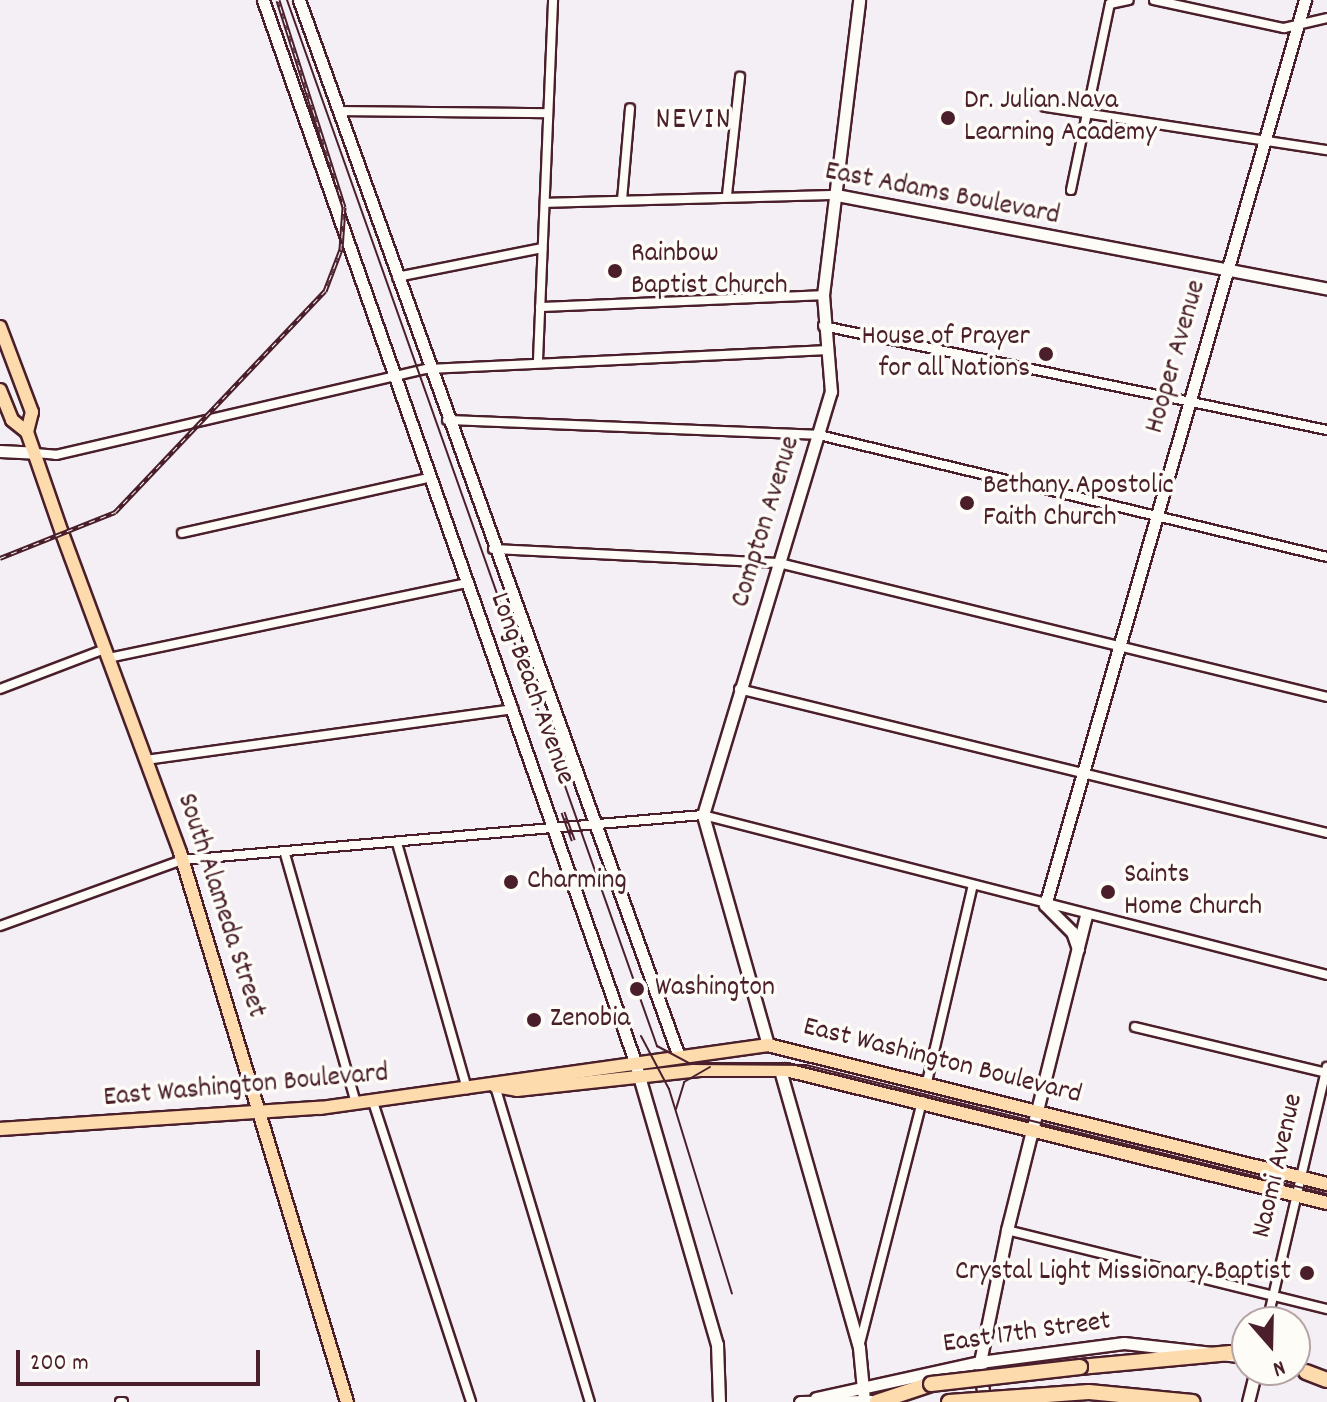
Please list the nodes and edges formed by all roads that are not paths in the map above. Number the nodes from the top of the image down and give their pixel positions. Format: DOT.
graph roads {
  1 [pos="263,0"];
  2 [pos="299,0"];
  3 [pos="553,0"];
  4 [pos="859,0"];
  5 [pos="1129,0"];
  6 [pos="1154,0"];
  7 [pos="1305,0"];
  8 [pos="1327,18"];
  9 [pos="1298,23"];
  10 [pos="740,77"];
  11 [pos="1045,107"];
  12 [pos="630,108"];
  13 [pos="1088,110"];
  14 [pos="340,111"];
  15 [pos="548,113"];
  16 [pos="1263,141"];
  17 [pos="1327,150"];
  18 [pos="1071,190"];
  19 [pos="727,195"];
  20 [pos="836,195"];
  21 [pos="622,200"];
  22 [pos="545,203"];
  23 [pos="542,248"];
  24 [pos="1226,274"];
  25 [pos="397,277"];
  26 [pos="1327,289"];
  27 [pos="823,295"];
  28 [pos="540,307"];
  29 [pos="823,326"];
  30 [pos="0,327"];
  31 [pos="0,341"];
  32 [pos="825,350"];
  33 [pos="538,360"];
  34 [pos="13,361"];
  35 [pos="427,369"];
  36 [pos="394,376"];
  37 [pos="0,390"];
  38 [pos="1189,401"];
  39 [pos="445,420"];
  40 [pos="1327,430"];
  41 [pos="27,432"];
  42 [pos="819,435"];
  43 [pos="0,451"];
  44 [pos="35,453"];
  45 [pos="428,478"];
  46 [pos="1153,518"];
  47 [pos="182,533"];
  48 [pos="492,549"];
  49 [pos="1327,557"];
  50 [pos="779,563"];
  51 [pos="468,583"];
  52 [pos="1116,650"];
  53 [pos="106,654"];
  54 [pos="0,689"];
  55 [pos="739,689"];
  56 [pos="1327,697"];
  57 [pos="513,709"];
  58 [pos="146,760"];
  59 [pos="1081,777"];
  60 [pos="703,815"];
  61 [pos="592,824"];
  62 [pos="555,827"];
  63 [pos="1327,833"];
  64 [pos="397,843"];
  65 [pos="285,854"];
  66 [pos="182,860"];
  67 [pos="972,888"];
  68 [pos="1045,905"];
  69 [pos="1086,916"];
  70 [pos="0,926"];
  71 [pos="1078,949"];
  72 [pos="1327,975"];
  73 [pos="1135,1027"];
  74 [pos="768,1045"];
  75 [pos="676,1048"];
  76 [pos="634,1059"];
  77 [pos="780,1070"];
  78 [pos="1326,1071"];
  79 [pos="657,1075"];
  80 [pos="638,1077"];
  81 [pos="927,1082"];
  82 [pos="495,1086"];
  83 [pos="467,1090"];
  84 [pos="922,1101"];
  85 [pos="373,1102"];
  86 [pos="356,1103"];
  87 [pos="1037,1110"];
  88 [pos="259,1114"];
  89 [pos="1033,1127"];
  90 [pos="0,1129"];
  91 [pos="1301,1177"];
  92 [pos="1327,1184"];
  93 [pos="1297,1195"];
  94 [pos="1327,1203"];
  95 [pos="1007,1230"];
  96 [pos="1274,1296"];
  97 [pos="1271,1306"];
  98 [pos="1327,1309"];
  99 [pos="859,1348"];
  100 [pos="1230,1353"];
  101 [pos="980,1362"];
  102 [pos="866,1384"];
  103 [pos="816,1398"];
  104 [pos="871,1401"];
  105 [pos="347,1402"];
  106 [pos="471,1402"];
  107 [pos="590,1402"];
  108 [pos="719,1402"];
  109 [pos="800,1402"];
  110 [pos="949,1402"];
  111 [pos="984,1402"];
  112 [pos="1193,1402"];
  1 -- 36 [label="street, Long Beach Avenue"];
  2 -- 14 [label="street, Long Beach Avenue"];
  3 -- 15 [label="street"];
  4 -- 20 [label="street, Compton Avenue"];
  5 -- 13 [label="street"];
  6 -- 9 [label="street"];
  7 -- 9 [label="street, Hooper Avenue"];
  8 -- 9 [label="street"];
  9 -- 16 [label="street, Hooper Avenue"];
  10 -- 19 [label="street"];
  11 -- 13 [label="street"];
  12 -- 21 [label="street"];
  13 -- 16 [label="street"];
  13 -- 18 [label="street"];
  14 -- 15 [label="street"];
  14 -- 25 [label="street, Long Beach Avenue"];
  15 -- 22 [label="street"];
  16 -- 17 [label="street"];
  16 -- 24 [label="street, Hooper Avenue"];
  19 -- 20 [label="street, East Adams Boulevard"];
  19 -- 21 [label="street, East Adams Boulevard"];
  20 -- 24 [label="street, East Adams Boulevard"];
  20 -- 27 [label="street, Compton Avenue"];
  21 -- 22 [label="street, East Adams Boulevard"];
  22 -- 23 [label="street"];
  23 -- 25 [label="street"];
  23 -- 28 [label="street"];
  24 -- 26 [label="street, East Adams Boulevard"];
  24 -- 38 [label="street, Hooper Avenue"];
  25 -- 35 [label="street, Long Beach Avenue"];
  27 -- 28 [label="street"];
  27 -- 29 [label="street, Compton Avenue"];
  28 -- 33 [label="street"];
  29 -- 32 [label="street, Compton Avenue"];
  29 -- 38 [label="street"];
  30 -- 34 [label="main road, South Alameda Street"];
  31 -- 34 [label="main road"];
  32 -- 33 [label="street"];
  32 -- 42 [label="street, Compton Avenue"];
  33 -- 35 [label="street"];
  34 -- 41 [label="main road, South Alameda Street"];
  35 -- 36 [label="street"];
  35 -- 39 [label="street, Long Beach Avenue"];
  36 -- 44 [label="street"];
  36 -- 45 [label="street, Long Beach Avenue"];
  37 -- 41 [label="main road, South Alameda Street"];
  38 -- 40 [label="street"];
  38 -- 46 [label="street, Hooper Avenue"];
  39 -- 42 [label="street"];
  39 -- 48 [label="street, Long Beach Avenue"];
  41 -- 44 [label="main road, South Alameda Street"];
  42 -- 46 [label="street"];
  42 -- 50 [label="street, Compton Avenue"];
  43 -- 44 [label="street"];
  44 -- 53 [label="main road, South Alameda Street"];
  45 -- 47 [label="street"];
  45 -- 51 [label="street, Long Beach Avenue"];
  46 -- 49 [label="street"];
  46 -- 52 [label="street, Hooper Avenue"];
  48 -- 50 [label="street"];
  48 -- 61 [label="street, Long Beach Avenue"];
  50 -- 52 [label="street"];
  50 -- 55 [label="street, Compton Avenue"];
  51 -- 53 [label="street"];
  51 -- 57 [label="street, Long Beach Avenue"];
  52 -- 56 [label="street"];
  52 -- 59 [label="street, Hooper Avenue"];
  53 -- 54 [label="street"];
  53 -- 58 [label="main road, South Alameda Street"];
  55 -- 59 [label="street"];
  55 -- 60 [label="street, Compton Avenue"];
  57 -- 58 [label="street"];
  57 -- 62 [label="street, Long Beach Avenue"];
  58 -- 66 [label="main road, South Alameda Street"];
  59 -- 63 [label="street"];
  59 -- 68 [label="street, Hooper Avenue"];
  60 -- 61 [label="street"];
  60 -- 67 [label="street"];
  60 -- 74 [label="street"];
  61 -- 62 [label="street"];
  61 -- 75 [label="street, Long Beach Avenue"];
  62 -- 64 [label="street"];
  62 -- 76 [label="street, Long Beach Avenue"];
  64 -- 65 [label="street"];
  64 -- 83 [label="street"];
  65 -- 66 [label="street"];
  65 -- 86 [label="street"];
  66 -- 70 [label="street"];
  66 -- 88 [label="main road, South Alameda Street"];
  67 -- 68 [label="street"];
  67 -- 81 [label="street"];
  68 -- 69 [label="street"];
  68 -- 71 [label="street"];
  69 -- 71 [label="street"];
  69 -- 72 [label="street"];
  71 -- 87 [label="street"];
  73 -- 78 [label="street"];
  74 -- 75 [label="main road, East Washington Boulevard"];
  74 -- 81 [label="main road, East Washington Boulevard"];
  75 -- 76 [label="main road, East Washington Boulevard"];
  75 -- 79 [label="main road"];
  76 -- 80 [label="street, Long Beach Avenue"];
  76 -- 82 [label="main road, East Washington Boulevard"];
  77 -- 79 [label="main road, East Washington Boulevard"];
  77 -- 84 [label="main road, East Washington Boulevard"];
  77 -- 99 [label="street"];
  78 -- 91 [label="street, Naomi Avenue"];
  79 -- 80 [label="main road, East Washington Boulevard"];
  80 -- 82 [label="main road, East Washington Boulevard"];
  80 -- 108 [label="street, Long Beach Avenue"];
  81 -- 87 [label="main road, East Washington Boulevard"];
  82 -- 83 [label="main road, East Washington Boulevard"];
  82 -- 107 [label="street"];
  83 -- 85 [label="main road, East Washington Boulevard"];
  84 -- 89 [label="main road, East Washington Boulevard"];
  84 -- 99 [label="street"];
  85 -- 86 [label="main road, East Washington Boulevard"];
  85 -- 106 [label="street"];
  86 -- 88 [label="main road, East Washington Boulevard"];
  87 -- 89 [label="street"];
  87 -- 91 [label="main road, East Washington Boulevard"];
  88 -- 90 [label="main road, East Washington Boulevard"];
  88 -- 105 [label="main road, South Alameda Street"];
  89 -- 93 [label="main road, East Washington Boulevard"];
  89 -- 95 [label="street"];
  91 -- 92 [label="main road, East Washington Boulevard"];
  91 -- 93 [label="street, Naomi Avenue"];
  93 -- 94 [label="main road, East Washington Boulevard"];
  93 -- 96 [label="street, Naomi Avenue"];
  95 -- 96 [label="street"];
  95 -- 101 [label="street"];
  96 -- 97 [label="street, Naomi Avenue"];
  96 -- 98 [label="street"];
  99 -- 102 [label="street"];
  100 -- 101 [label="street, East 17th Street"];
  100 -- 104 [label="highway, bridge"];
  101 -- 102 [label="street, East 17th Street"];
  101 -- 111 [label="street"];
  102 -- 103 [label="street, East 17th Street"];
  102 -- 104 [label="street"];
  103 -- 104 [label="street"];
  103 -- 109 [label="street"];
  110 -- 112 [label="highway, bridge"];
}
